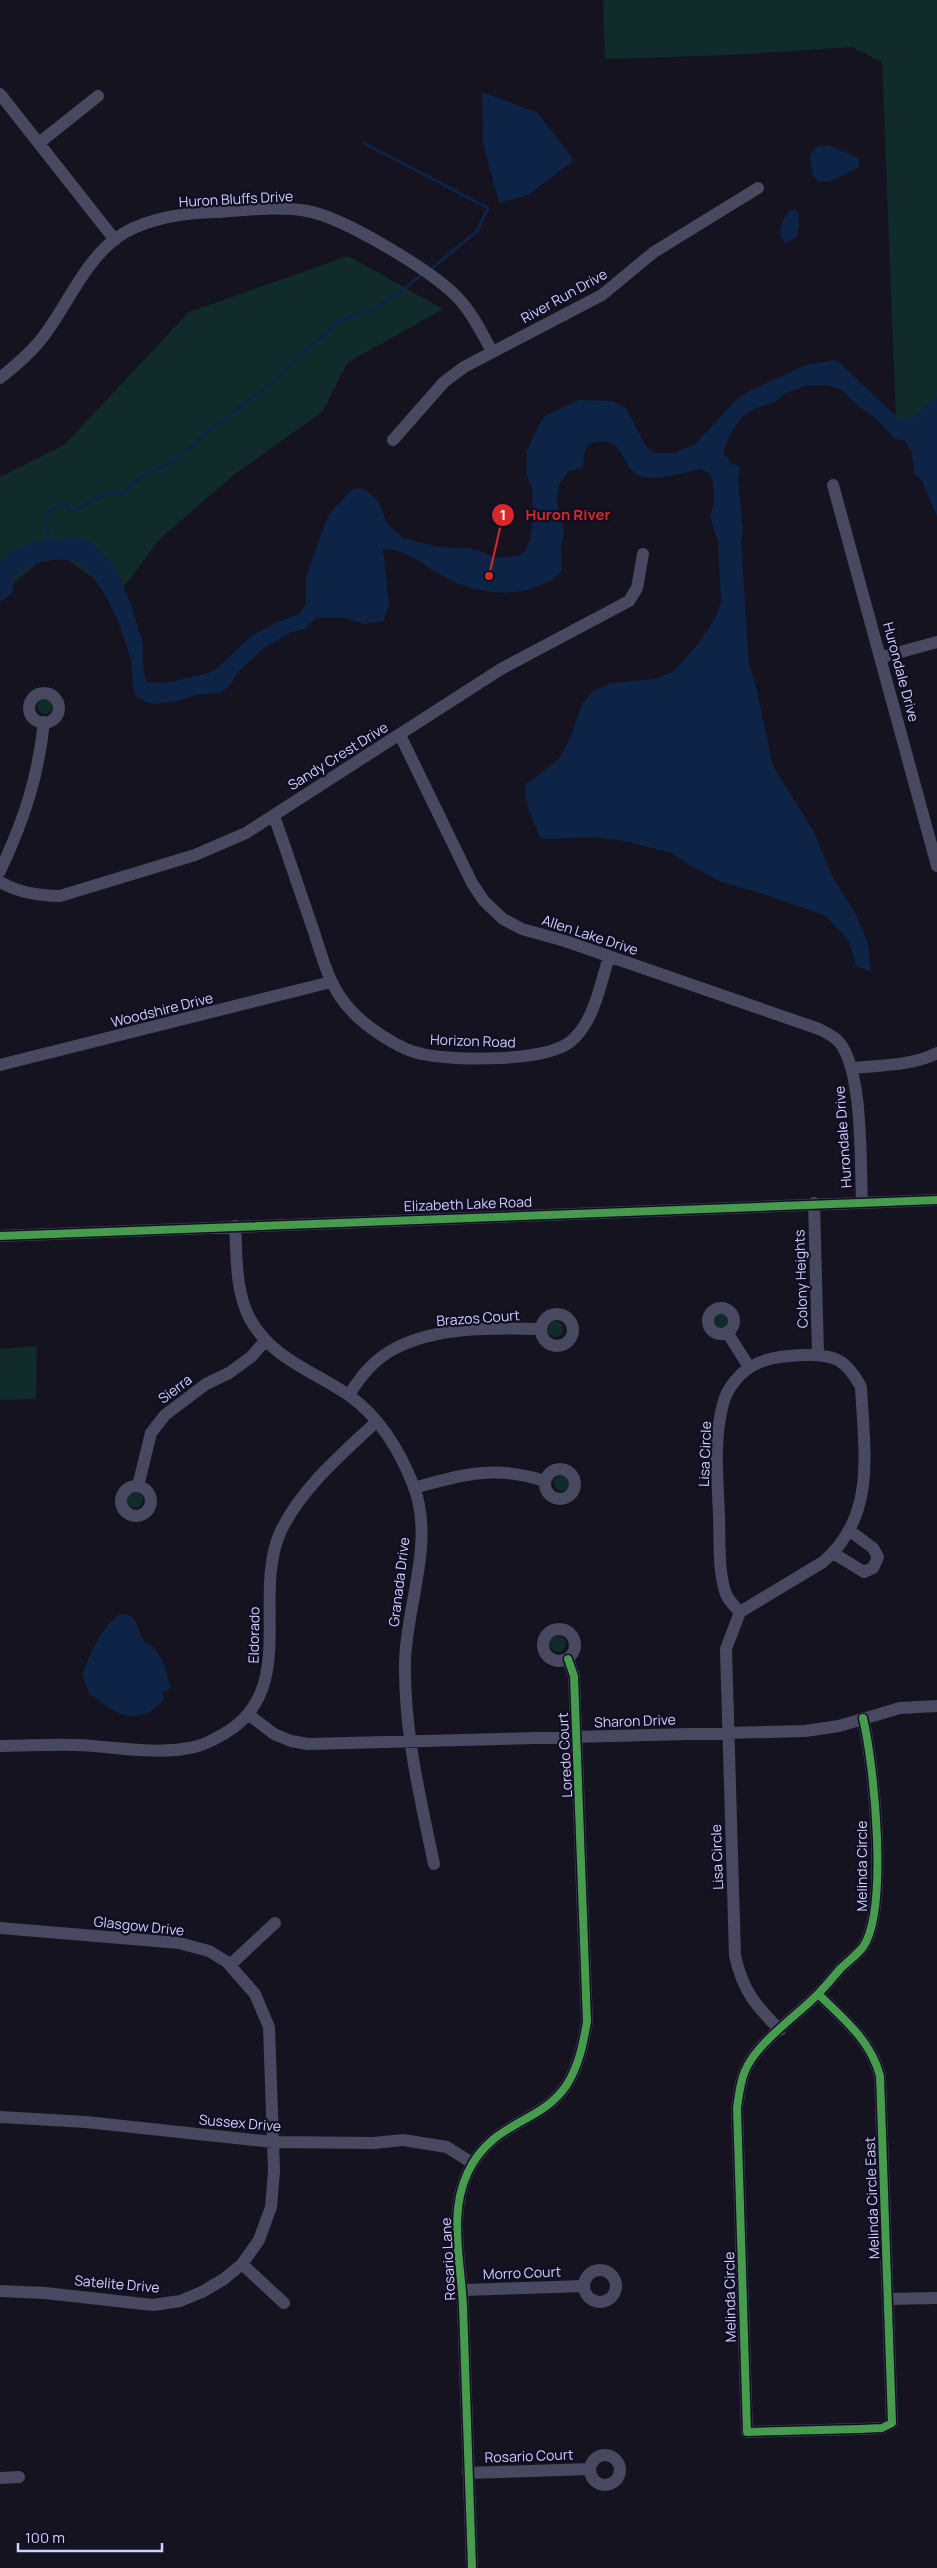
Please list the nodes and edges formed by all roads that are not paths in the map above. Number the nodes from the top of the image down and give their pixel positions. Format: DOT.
graph roads {
  1 [pos="0,94"];
  2 [pos="98,96"];
  3 [pos="38,143"];
  4 [pos="758,188"];
  5 [pos="115,240"];
  6 [pos="492,351"];
  7 [pos="0,378"];
  8 [pos="393,440"];
  9 [pos="833,485"];
  10 [pos="643,554"];
  11 [pos="937,642"];
  12 [pos="882,657"];
  13 [pos="44,722"];
  14 [pos="400,735"];
  15 [pos="274,816"];
  16 [pos="937,866"];
  17 [pos="0,871"];
  18 [pos="0,882"];
  19 [pos="609,957"];
  20 [pos="331,982"];
  21 [pos="937,1053"];
  22 [pos="0,1065"];
  23 [pos="852,1068"];
  24 [pos="937,1200"];
  25 [pos="862,1202"];
  26 [pos="814,1203"];
  27 [pos="235,1226"];
  28 [pos="0,1236"];
  29 [pos="542,1330"];
  30 [pos="728,1332"];
  31 [pos="265,1341"];
  32 [pos="818,1354"];
  33 [pos="749,1367"];
  34 [pos="349,1395"];
  35 [pos="376,1422"];
  36 [pos="545,1481"];
  37 [pos="138,1486"];
  38 [pos="414,1488"];
  39 [pos="850,1532"];
  40 [pos="833,1553"];
  41 [pos="740,1612"];
  42 [pos="568,1659"];
  43 [pos="937,1706"];
  44 [pos="249,1715"];
  45 [pos="863,1718"];
  46 [pos="728,1733"];
  47 [pos="577,1738"];
  48 [pos="409,1743"];
  49 [pos="0,1746"];
  50 [pos="582,1851"];
  51 [pos="434,1864"];
  52 [pos="275,1923"];
  53 [pos="0,1928"];
  54 [pos="230,1965"];
  55 [pos="818,1994"];
  56 [pos="780,2030"];
  57 [pos="0,2117"];
  58 [pos="273,2142"];
  59 [pos="472,2163"];
  60 [pos="242,2264"];
  61 [pos="584,2286"];
  62 [pos="462,2290"];
  63 [pos="0,2291"];
  64 [pos="937,2298"];
  65 [pos="888,2299"];
  66 [pos="284,2303"];
  67 [pos="892,2423"];
  68 [pos="590,2469"];
  69 [pos="468,2472"];
  70 [pos="19,2477"];
  71 [pos="0,2478"];
  72 [pos="472,2568"];
  1 -- 3 [label="street"];
  2 -- 3 [label="street"];
  3 -- 5 [label="street"];
  4 -- 6 [label="street, River Run Drive"];
  5 -- 6 [label="street, Huron Bluffs Drive"];
  5 -- 7 [label="street, Huron Bluffs Drive"];
  6 -- 8 [label="street, River Run Drive"];
  9 -- 12 [label="street, Hurondale Drive"];
  10 -- 14 [label="street, Sandy Crest Drive"];
  11 -- 12 [label="street"];
  12 -- 16 [label="street, Hurondale Drive"];
  13 -- 17 [label="street"];
  14 -- 15 [label="street, Sandy Crest Drive"];
  14 -- 19 [label="street, Allen Lake Drive"];
  15 -- 18 [label="street, Sandy Crest Drive"];
  15 -- 20 [label="street, Horizon Road"];
  19 -- 20 [label="street, Horizon Road"];
  19 -- 23 [label="street, Allen Lake Drive"];
  20 -- 22 [label="street, Woodshire Drive"];
  21 -- 23 [label="street, Hurondale Drive"];
  23 -- 25 [label="street, Hurondale Drive"];
  24 -- 25 [label="street, Elizabeth Lake Road"];
  25 -- 26 [label="street, Elizabeth Lake Road"];
  26 -- 27 [label="street, Elizabeth Lake Road"];
  26 -- 32 [label="street, Colony Heights"];
  27 -- 28 [label="street, Elizabeth Lake Road"];
  27 -- 31 [label="street, Granada Drive"];
  29 -- 34 [label="street, Brazos Court"];
  30 -- 33 [label="street"];
  31 -- 34 [label="street, Granada Drive"];
  31 -- 37 [label="street, Sierra"];
  32 -- 33 [label="street, Lisa Circle"];
  32 -- 39 [label="street, Lisa Circle"];
  33 -- 41 [label="street, Lisa Circle"];
  34 -- 35 [label="street, Granada Drive"];
  35 -- 38 [label="street, Granada Drive"];
  35 -- 44 [label="street, Eldorado"];
  36 -- 38 [label="street"];
  38 -- 48 [label="street, Granada Drive"];
  39 -- 40 [label="street, Lisa Circle"];
  39 -- 40 [label="street"];
  40 -- 41 [label="street, Lisa Circle"];
  41 -- 46 [label="street, Lisa Circle"];
  42 -- 47 [label="street, Loredo Court"];
  43 -- 45 [label="street, Sharon Drive"];
  44 -- 48 [label="street, Sharon Drive"];
  44 -- 49 [label="street, Eldorado"];
  45 -- 46 [label="street, Sharon Drive"];
  45 -- 55 [label="street, Melinda Circle"];
  46 -- 47 [label="street, Sharon Drive"];
  46 -- 56 [label="street, Lisa Circle"];
  47 -- 48 [label="street, Sharon Drive"];
  47 -- 50 [label="street, Loredo Court"];
  48 -- 51 [label="street, Granada Drive"];
  50 -- 59 [label="street, Rosario Lane"];
  52 -- 54 [label="street"];
  53 -- 54 [label="street, Glasgow Drive"];
  54 -- 58 [label="street, Glasgow Drive"];
  55 -- 56 [label="street, Melinda Circle"];
  55 -- 65 [label="street, Melinda Circle East"];
  56 -- 67 [label="street, Melinda Circle"];
  57 -- 58 [label="street, Sussex Drive"];
  58 -- 59 [label="street, Sussex Drive"];
  58 -- 60 [label="street, Satelite Drive"];
  59 -- 62 [label="street, Rosario Lane"];
  60 -- 63 [label="street, Satelite Drive"];
  60 -- 66 [label="street"];
  61 -- 62 [label="street, Morro Court"];
  62 -- 69 [label="street, Rosario Lane"];
  64 -- 65 [label="street"];
  65 -- 67 [label="street, Melinda Circle East"];
  68 -- 69 [label="street, Rosario Court"];
  69 -- 72 [label="street, Rosario Lane"];
  70 -- 71 [label="street"];
}
